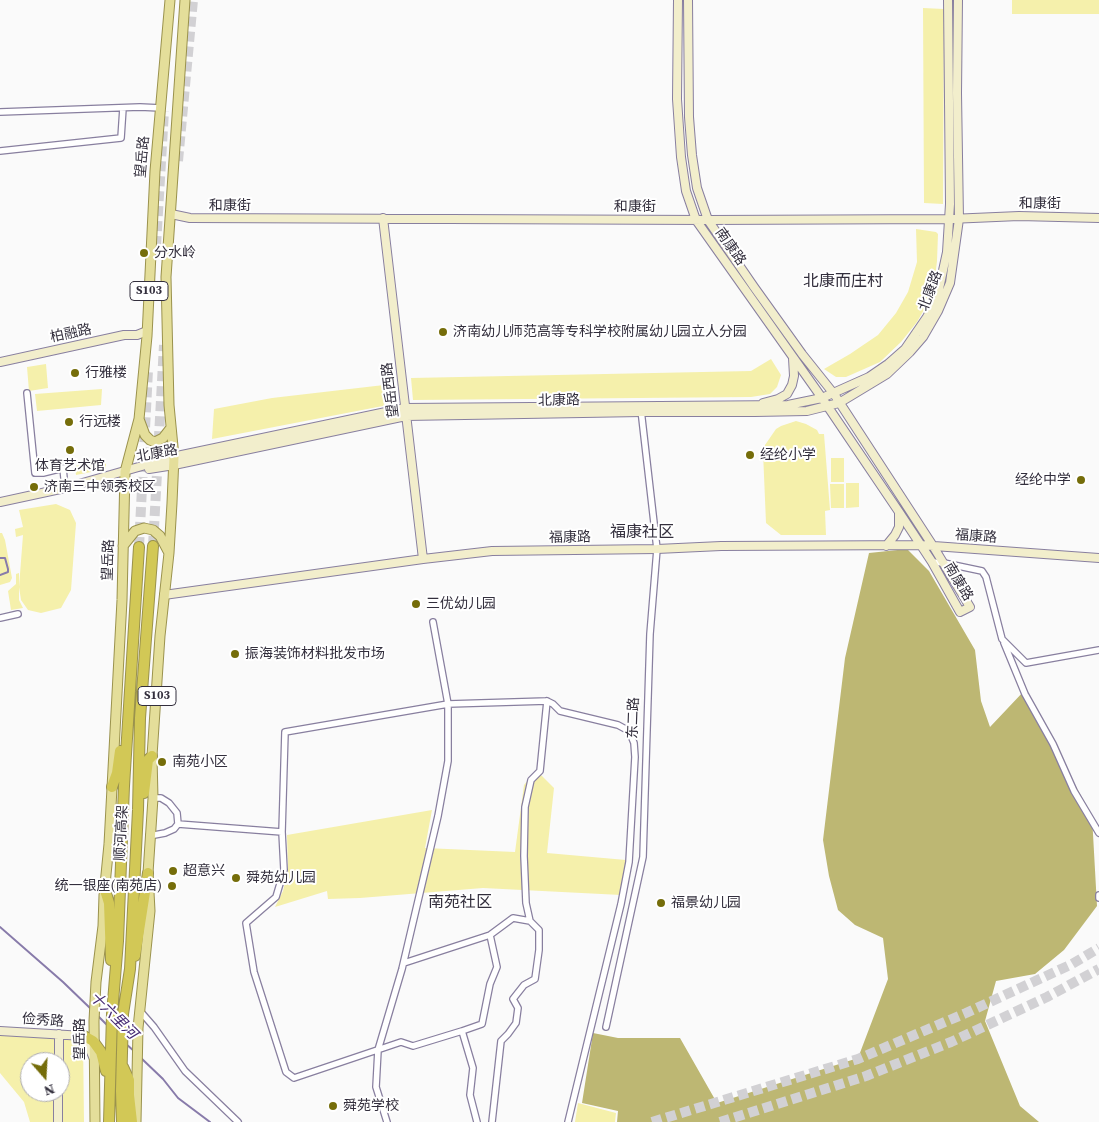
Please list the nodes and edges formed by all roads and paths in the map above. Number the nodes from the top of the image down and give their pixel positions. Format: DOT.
graph roads {
  1 [pos="170,0"];
  2 [pos="185,0"];
  3 [pos="678,0"];
  4 [pos="688,0"];
  5 [pos="948,0"];
  6 [pos="958,0"];
  7 [pos="123,108"];
  8 [pos="161,108"];
  9 [pos="0,112"];
  10 [pos="0,151"];
  11 [pos="172,214"];
  12 [pos="384,218"];
  13 [pos="1099,218"];
  14 [pos="950,219"];
  15 [pos="959,219"];
  16 [pos="696,220"];
  17 [pos="708,220"];
  18 [pos="147,331"];
  19 [pos="793,358"];
  20 [pos="0,362"];
  21 [pos="28,393"];
  22 [pos="834,394"];
  23 [pos="822,398"];
  24 [pos="839,403"];
  25 [pos="753,406"];
  26 [pos="827,406"];
  27 [pos="641,409"];
  28 [pos="406,412"];
  29 [pos="139,419"];
  30 [pos="170,429"];
  31 [pos="174,461"];
  32 [pos="125,472"];
  33 [pos="65,488"];
  34 [pos="0,502"];
  35 [pos="899,512"];
  36 [pos="920,545"];
  37 [pos="123,546"];
  38 [pos="154,546"];
  39 [pos="886,546"];
  40 [pos="933,546"];
  41 [pos="139,547"];
  42 [pos="657,549"];
  43 [pos="169,554"];
  44 [pos="1099,558"];
  45 [pos="423,559"];
  46 [pos="932,562"];
  47 [pos="944,563"];
  48 [pos="164,595"];
  49 [pos="18,614"];
  50 [pos="0,618"];
  51 [pos="433,622"];
  52 [pos="1002,639"];
  53 [pos="1099,650"];
  54 [pos="547,702"];
  55 [pos="448,704"];
  56 [pos="127,733"];
  57 [pos="152,756"];
  58 [pos="112,787"];
  59 [pos="153,798"];
  60 [pos="138,810"];
  61 [pos="178,824"];
  62 [pos="282,832"];
  63 [pos="1099,834"];
  64 [pos="149,836"];
  65 [pos="148,873"];
  66 [pos="105,890"];
  67 [pos="530,921"];
  68 [pos="490,936"];
  69 [pos="404,963"];
  70 [pos="130,969"];
  71 [pos="114,975"];
  72 [pos="140,1011"];
  73 [pos="606,1028"];
  74 [pos="0,1031"];
  75 [pos="462,1031"];
  76 [pos="59,1034"];
  77 [pos="88,1038"];
  78 [pos="378,1050"];
  79 [pos="59,1052"];
  80 [pos="122,1063"];
  81 [pos="109,1085"];
  82 [pos="58,1102"];
  83 [pos="122,1118"];
  84 [pos="58,1122"];
  85 [pos="95,1122"];
  86 [pos="110,1122"];
  87 [pos="132,1122"];
  88 [pos="136,1122"];
  89 [pos="238,1122"];
  90 [pos="388,1122"];
  91 [pos="477,1122"];
  92 [pos="492,1122"];
  93 [pos="568,1122"];
  1 -- 8 [label="main road, 望岳路 / S103"];
  2 -- 11 [label="main road, S103"];
  3 -- 16 [label="street, 南康路"];
  4 -- 17 [label="street, 南康路"];
  5 -- 14 [label="street, 北康路"];
  6 -- 15 [label="street, 北康路"];
  7 -- 8 [label="street"];
  7 -- 9 [label="street"];
  7 -- 10 [label="street"];
  8 -- 18 [label="main road, 望岳路 / S103"];
  11 -- 12 [label="street, 和康街"];
  11 -- 30 [label="main road, S103"];
  12 -- 16 [label="street, 和康街"];
  12 -- 28 [label="street, 望岳西路"];
  13 -- 15 [label="street, 和康街"];
  14 -- 15 [label="street, 和康街"];
  14 -- 17 [label="street, 和康街"];
  14 -- 22 [label="street, 北康路"];
  15 -- 24 [label="street, 北康路"];
  16 -- 17 [label="street, 和康街"];
  16 -- 19 [label="street, 南康路"];
  17 -- 22 [label="street, 南康路"];
  18 -- 20 [label="street, 柏融路"];
  18 -- 29 [label="main road, 望岳路 / S103"];
  19 -- 23 [label="street, 南康路"];
  19 -- 25 [label="street"];
  21 -- 33 [label="street"];
  22 -- 23 [label="street, 北康路"];
  22 -- 24 [label="street, 南康路"];
  23 -- 25 [label="street, 北康路"];
  23 -- 26 [label="street, 南康路"];
  24 -- 26 [label="street, 北康路"];
  24 -- 40 [label="street, 南康路"];
  25 -- 27 [label="street, 北康路"];
  26 -- 27 [label="street, 北康路"];
  26 -- 35 [label="street, 南康路"];
  27 -- 28 [label="street, 北康路"];
  27 -- 42 [label="street, 东二路"];
  28 -- 31 [label="street, 北康路"];
  28 -- 45 [label="street, 望岳西路"];
  29 -- 30 [label="main road"];
  29 -- 32 [label="main road, 望岳路 / S103"];
  30 -- 31 [label="main road, S103"];
  31 -- 32 [label="street, 北康路"];
  31 -- 43 [label="main road, S103"];
  32 -- 33 [label="street, 北康路"];
  32 -- 37 [label="main road, 望岳路 / S103"];
  33 -- 34 [label="street, 北康路"];
  35 -- 36 [label="street, 南康路"];
  35 -- 39 [label="street"];
  36 -- 39 [label="street, 福康路"];
  36 -- 40 [label="street, 福康路"];
  36 -- 46 [label="street, 南康路"];
  37 -- 43 [label="main road"];
  37 -- 58 [label="main road, 望岳路 / S103"];
  38 -- 60 [label="highway, 顺河高架"];
  39 -- 42 [label="street, 福康路"];
  40 -- 44 [label="street, 福康路"];
  40 -- 47 [label="street, 南康路"];
  41 -- 56 [label="highway, 顺河高架"];
  42 -- 45 [label="street, 福康路"];
  42 -- 73 [label="street, 东二路"];
  43 -- 48 [label="main road, S103"];
  45 -- 48 [label="street, 福康路"];
  46 -- 47 [label="street"];
  46 -- 47 [label="street, 南康路"];
  47 -- 52 [label="street"];
  48 -- 57 [label="main road, S103"];
  49 -- 50 [label="street"];
  51 -- 55 [label="street"];
  52 -- 53 [label="street"];
  52 -- 63 [label="street"];
  54 -- 55 [label="street"];
  54 -- 67 [label="street"];
  54 -- 93 [label="street"];
  55 -- 62 [label="street"];
  55 -- 69 [label="street"];
  56 -- 58 [label="highway"];
  56 -- 71 [label="highway, 顺河高架"];
  57 -- 59 [label="main road, S103"];
  57 -- 60 [label="highway"];
  58 -- 66 [label="main road, 望岳路 / S103"];
  59 -- 61 [label="street"];
  59 -- 64 [label="main road, S103"];
  60 -- 70 [label="highway, 顺河高架"];
  61 -- 62 [label="street"];
  61 -- 64 [label="street"];
  62 -- 78 [label="street"];
  64 -- 65 [label="main road, S103"];
  65 -- 70 [label="highway"];
  65 -- 72 [label="main road, S103"];
  66 -- 71 [label="highway"];
  66 -- 77 [label="main road, 望岳路 / S103"];
  67 -- 68 [label="street"];
  67 -- 92 [label="street"];
  68 -- 69 [label="street"];
  68 -- 75 [label="street"];
  69 -- 78 [label="street"];
  70 -- 80 [label="highway, 顺河高架"];
  71 -- 81 [label="highway, 顺河高架"];
  72 -- 88 [label="main road, S103"];
  72 -- 89 [label="street"];
  74 -- 76 [label="street, 俭秀路"];
  75 -- 78 [label="street"];
  75 -- 91 [label="street"];
  76 -- 77 [label="street, 俭秀路"];
  76 -- 79 [label="street"];
  77 -- 81 [label="highway"];
  77 -- 85 [label="main road, 望岳路 / S103"];
  78 -- 90 [label="street"];
  80 -- 83 [label="highway, 顺河高架"];
  80 -- 87 [label="highway"];
  81 -- 86 [label="highway, 顺河高架"];
  82 -- 84 [label="street"];
}
